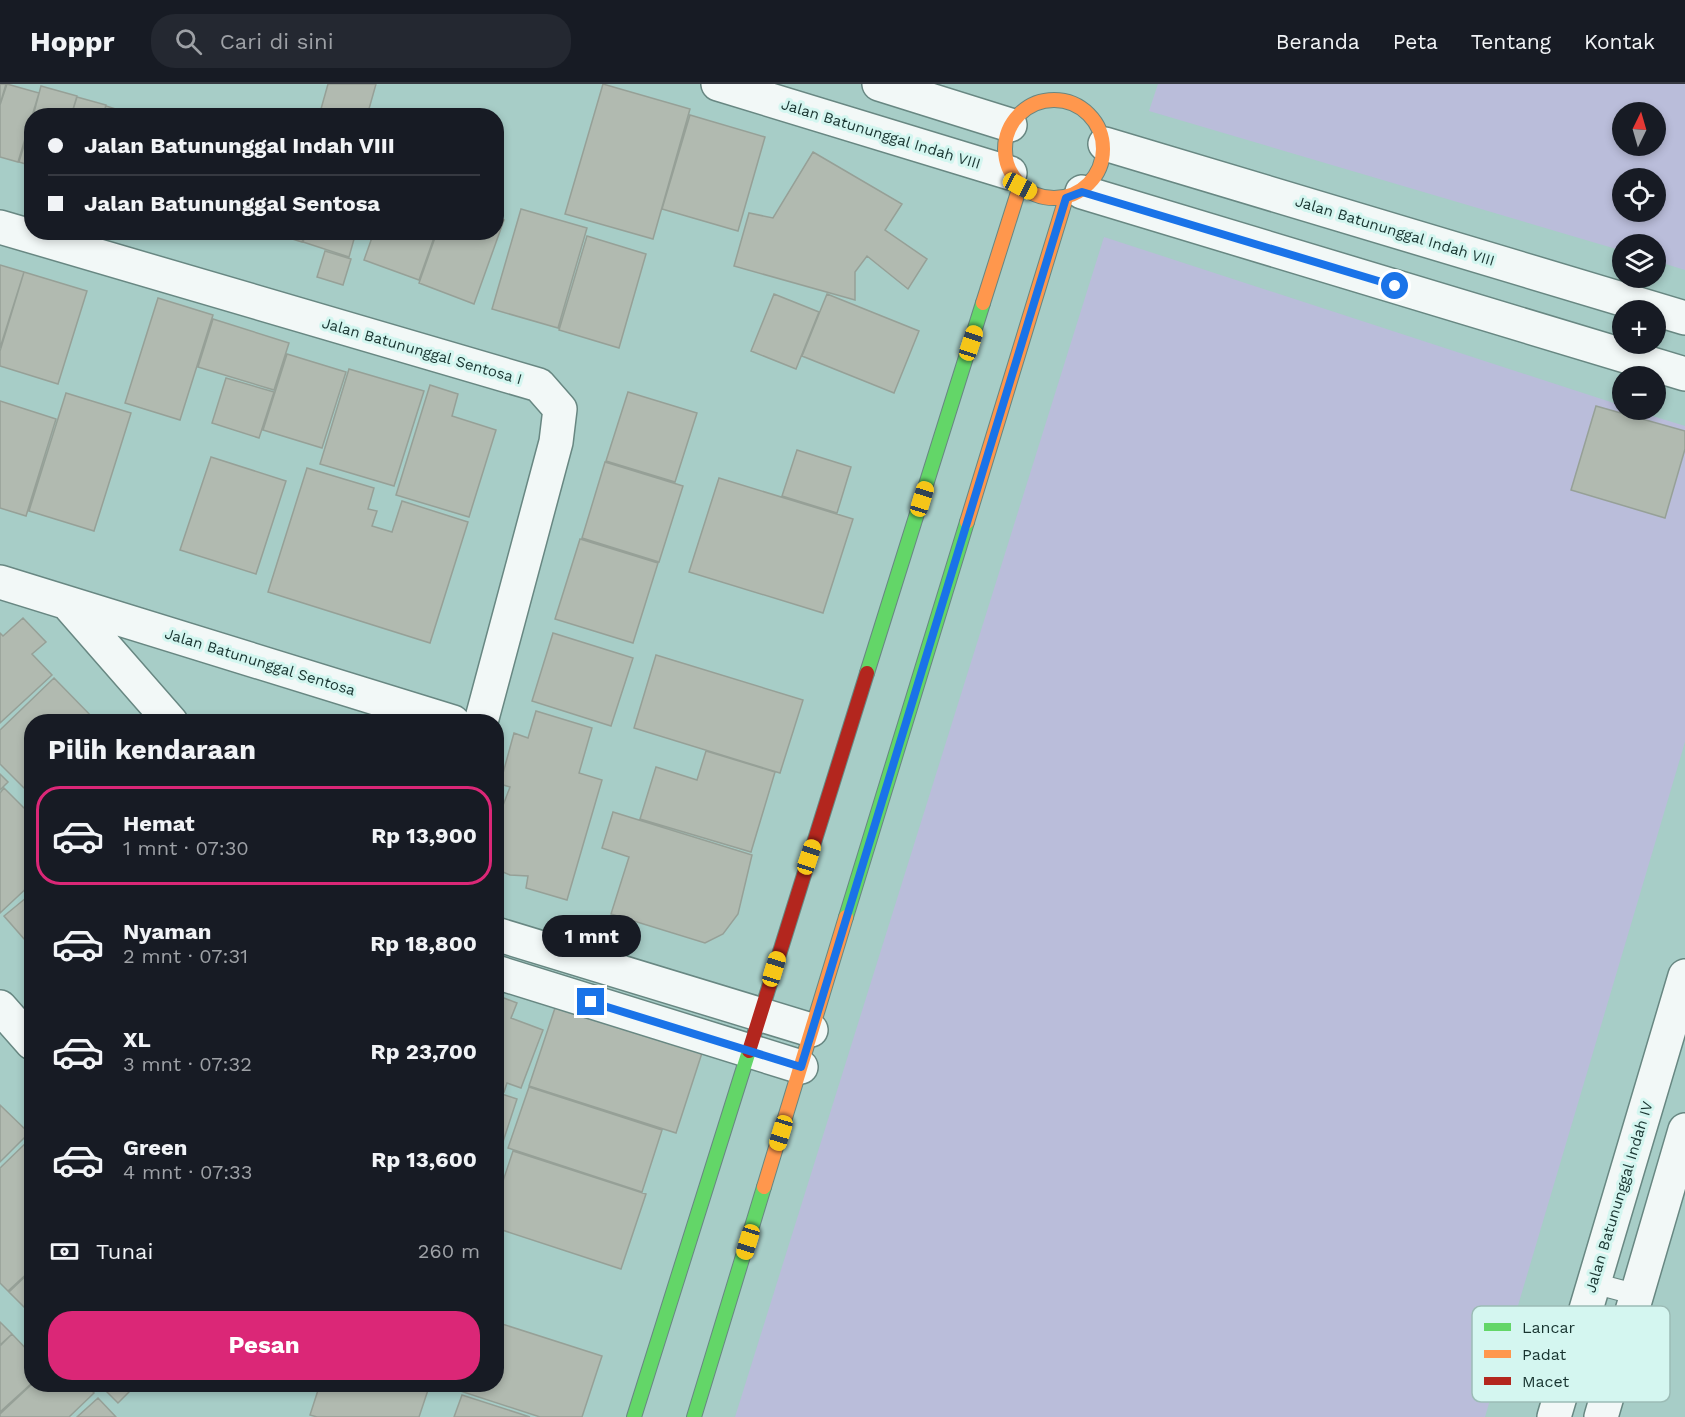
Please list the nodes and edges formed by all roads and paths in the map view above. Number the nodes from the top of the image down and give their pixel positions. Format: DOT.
graph roads {
  1 [pos="718,84"];
  2 [pos="879,84"];
  3 [pos="1063,84"];
  4 [pos="1058,99"];
  5 [pos="1010,125"];
  6 [pos="1105,144"];
  7 [pos="1015,180"];
  8 [pos="1074,195"];
  9 [pos="0,227"];
  10 [pos="24,234"];
  11 [pos="44,240"];
  12 [pos="1685,318"];
  13 [pos="1685,374"];
  14 [pos="0,582"];
  15 [pos="67,603"];
  16 [pos="164,714"];
  17 [pos="427,714"];
  18 [pos="483,714"];
  19 [pos="504,936"];
  20 [pos="504,974"];
  21 [pos="1685,976"];
  22 [pos="0,1007"];
  23 [pos="760,1013"];
  24 [pos="811,1030"];
  25 [pos="24,1034"];
  26 [pos="748,1049"];
  27 [pos="801,1067"];
  28 [pos="1685,1130"];
  29 [pos="1593,1283"];
  30 [pos="1638,1295"];
  31 [pos="1586,1306"];
  32 [pos="1635,1306"];
  33 [pos="1558,1402"];
  34 [pos="1606,1402"];
  35 [pos="634,1417"];
  36 [pos="694,1417"];
  37 [pos="1554,1417"];
  38 [pos="1601,1417"];
  1 -- 7 [label="street, Jalan Batununggal Indah VIII"];
  2 -- 5 [label="street"];
  3 -- 4 [label="street"];
  4 -- 5 [label="street"];
  4 -- 6 [label="street"];
  5 -- 7 [label="street"];
  6 -- 8 [label="street"];
  6 -- 12 [label="street, Jalan Batununggal Indah VIII"];
  7 -- 8 [label="street"];
  7 -- 23 [label="street"];
  8 -- 13 [label="street"];
  8 -- 24 [label="street"];
  9 -- 10 [label="street, Jalan Batununggal Sentosa I"];
  11 -- 18 [label="street, Jalan Batununggal Sentosa I"];
  14 -- 15 [label="street, Jalan Batununggal Sentosa"];
  15 -- 16 [label="street"];
  15 -- 17 [label="street, Jalan Batununggal Sentosa"];
  19 -- 23 [label="street"];
  20 -- 26 [label="street"];
  21 -- 29 [label="street, Jalan Batununggal Indah IV"];
  22 -- 25 [label="street"];
  23 -- 24 [label="street"];
  23 -- 26 [label="street"];
  24 -- 27 [label="street"];
  26 -- 27 [label="street"];
  26 -- 35 [label="street"];
  27 -- 36 [label="street"];
  28 -- 30 [label="street"];
  29 -- 30 [label="lane"];
  29 -- 31 [label="street, Jalan Batununggal Indah IV"];
  30 -- 32 [label="street"];
  33 -- 37 [label="street, Jalan Batununggal Indah IV"];
  34 -- 38 [label="street"];
}
